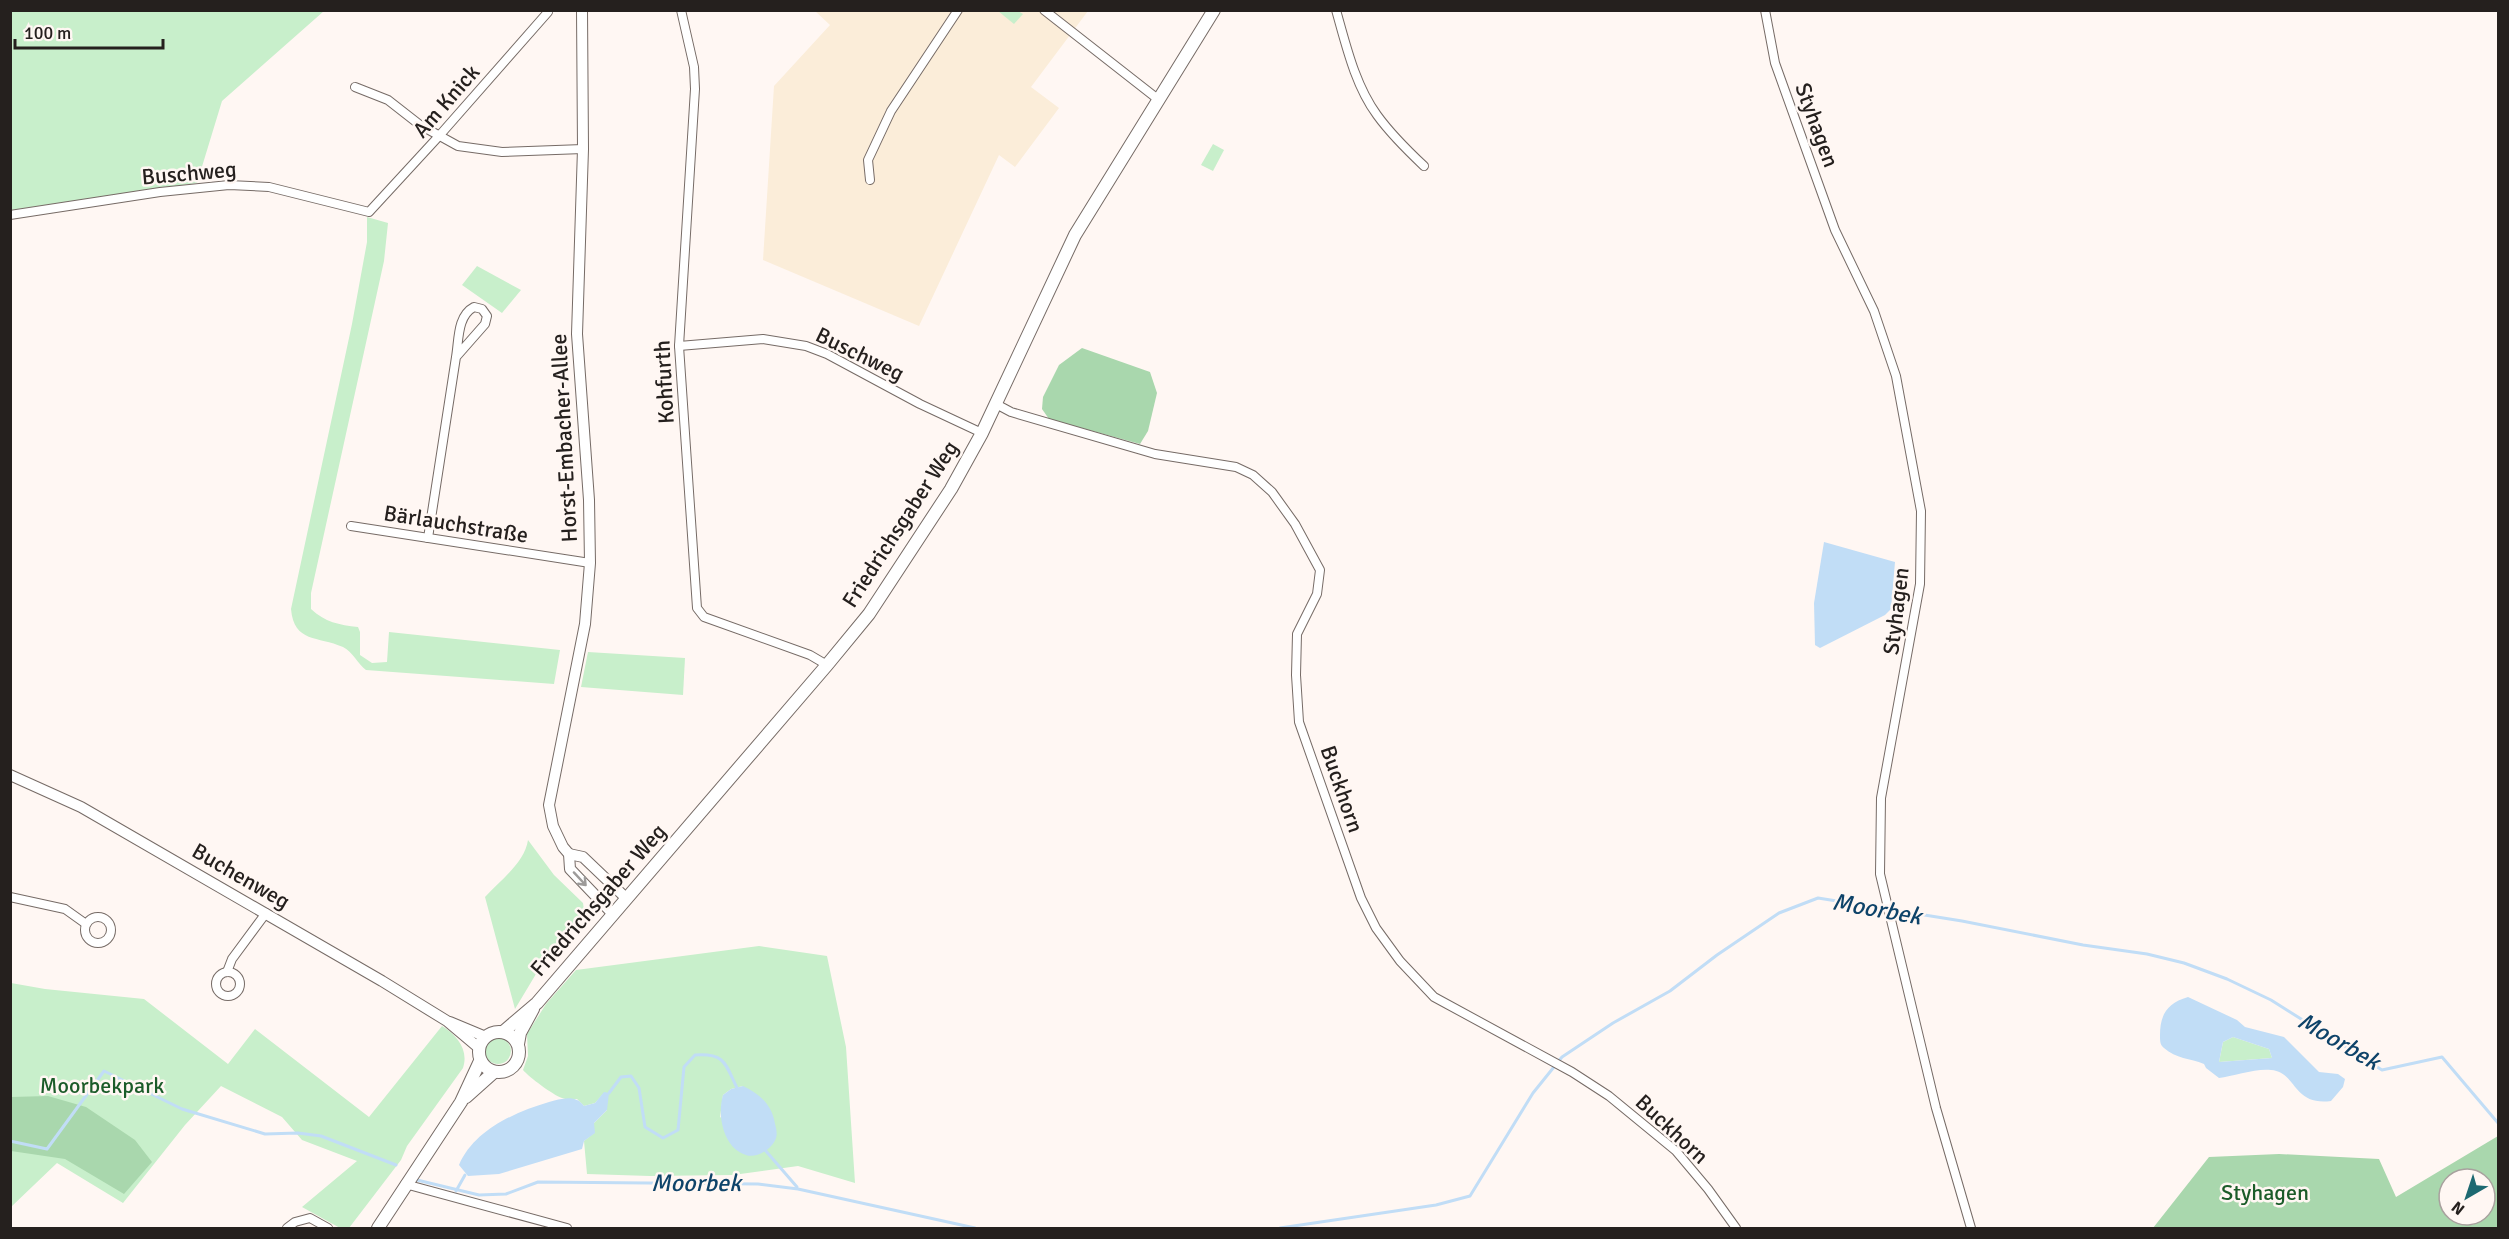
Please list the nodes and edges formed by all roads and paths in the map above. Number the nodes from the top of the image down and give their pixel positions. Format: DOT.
graph roads {
  1 [pos="582,10"];
  2 [pos="681,10"];
  3 [pos="958,10"];
  4 [pos="1044,10"];
  5 [pos="1214,10"];
  6 [pos="1336,10"];
  7 [pos="1765,10"];
  8 [pos="548,12"];
  9 [pos="355,87"];
  10 [pos="1159,100"];
  11 [pos="439,136"];
  12 [pos="583,149"];
  13 [pos="1424,166"];
  14 [pos="870,180"];
  15 [pos="369,212"];
  16 [pos="10,215"];
  17 [pos="679,346"];
  18 [pos="456,357"];
  19 [pos="996,404"];
  20 [pos="982,433"];
  21 [pos="351,526"];
  22 [pos="428,538"];
  23 [pos="590,563"];
  24 [pos="828,665"];
  25 [pos="10,775"];
  26 [pos="569,854"];
  27 [pos="10,897"];
  28 [pos="626,898"];
  29 [pos="266,913"];
  30 [pos="612,913"];
  31 [pos="86,924"];
  32 [pos="227,972"];
  33 [pos="537,1003"];
  34 [pos="503,1032"];
  35 [pos="482,1042"];
  36 [pos="518,1044"];
  37 [pos="480,1061"];
  38 [pos="494,1072"];
  39 [pos="460,1102"];
  40 [pos="405,1184"];
  41 [pos="287,1228"];
  42 [pos="328,1228"];
  43 [pos="378,1228"];
  44 [pos="567,1228"];
  45 [pos="1736,1228"];
  46 [pos="1971,1228"];
  1 -- 12 [label="street, Horst-Embacher-Allee"];
  2 -- 17 [label="street, Kohfurth"];
  3 -- 14 [label="street"];
  4 -- 10 [label="street"];
  5 -- 10 [label="main road, Friedrichsgaber Weg"];
  6 -- 13 [label="street"];
  7 -- 46 [label="street, Styhagen"];
  8 -- 11 [label="street, Am Knick"];
  9 -- 11 [label="street"];
  10 -- 19 [label="main road, Friedrichsgaber Weg"];
  11 -- 12 [label="street"];
  11 -- 15 [label="street, Am Knick"];
  12 -- 23 [label="street, Horst-Embacher-Allee"];
  15 -- 16 [label="street, Buschweg"];
  17 -- 20 [label="street, Buschweg"];
  17 -- 24 [label="street, Kohfurth"];
  18 -- 18 [label="street"];
  18 -- 22 [label="street"];
  19 -- 20 [label="main road, Friedrichsgaber Weg"];
  19 -- 45 [label="street, Buckhorn"];
  20 -- 24 [label="main road, Friedrichsgaber Weg"];
  21 -- 22 [label="street, Bärlauchstraße"];
  22 -- 23 [label="street, Bärlauchstraße"];
  23 -- 26 [label="street, Horst-Embacher-Allee"];
  24 -- 28 [label="main road, Friedrichsgaber Weg"];
  25 -- 29 [label="street, Buchenweg"];
  26 -- 28 [label="street"];
  26 -- 30 [label="street, Horst-Embacher-Allee, one-way"];
  27 -- 31 [label="street"];
  28 -- 30 [label="main road, Friedrichsgaber Weg"];
  29 -- 32 [label="street"];
  29 -- 35 [label="street, Buchenweg"];
  30 -- 33 [label="main road, Friedrichsgaber Weg"];
  33 -- 34 [label="main road, Friedrichsgaber Weg"];
  33 -- 36 [label="main road, Friedrichsgaber Weg"];
  34 -- 35 [label="main road"];
  34 -- 36 [label="main road"];
  35 -- 37 [label="main road"];
  36 -- 38 [label="main road"];
  37 -- 38 [label="main road"];
  37 -- 39 [label="main road"];
  38 -- 39 [label="main road"];
  39 -- 40 [label="main road"];
  40 -- 43 [label="main road"];
  40 -- 44 [label="street"];
  41 -- 42 [label="street"];
}
